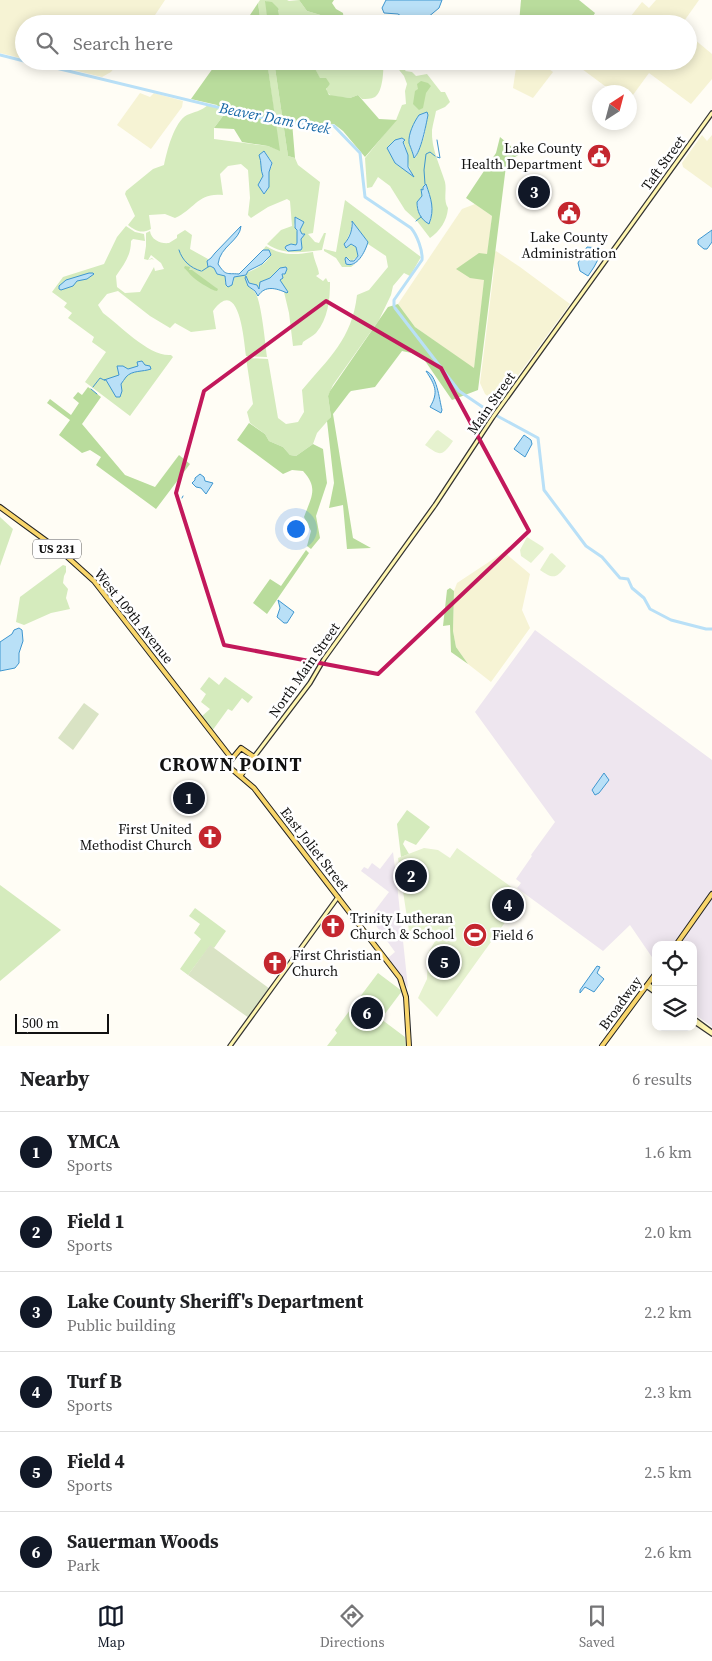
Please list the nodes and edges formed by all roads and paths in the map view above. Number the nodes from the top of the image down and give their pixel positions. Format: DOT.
graph roads {
  1 [pos="712,113"];
  2 [pos="632,225"];
  3 [pos="0,507"];
  4 [pos="371,595"];
  5 [pos="254,757"];
  6 [pos="232,759"];
  7 [pos="241,775"];
  8 [pos="712,894"];
  9 [pos="338,897"];
  10 [pos="679,941"];
  11 [pos="652,978"];
  12 [pos="647,985"];
  13 [pos="652,989"];
  14 [pos="697,1022"];
  15 [pos="712,1033"];
  16 [pos="230,1046"];
  17 [pos="409,1046"];
  18 [pos="602,1046"];
  1 -- 2 [label="main road, Taft Street"];
  2 -- 4 [label="main road, Main Street"];
  3 -- 6 [label="main road, West 109th Avenue / US 231"];
  4 -- 5 [label="main road, North Main Street"];
  5 -- 6 [label="main road"];
  5 -- 7 [label="main road"];
  6 -- 7 [label="main road, East Joliet Street"];
  7 -- 9 [label="main road, East Joliet Street"];
  8 -- 10 [label="main road"];
  9 -- 16 [label="main road"];
  9 -- 17 [label="main road, East Joliet Street"];
  11 -- 12 [label="main road, Broadway"];
  12 -- 13 [label="main road"];
  12 -- 18 [label="main road, Broadway"];
  14 -- 15 [label="main road"];
}
